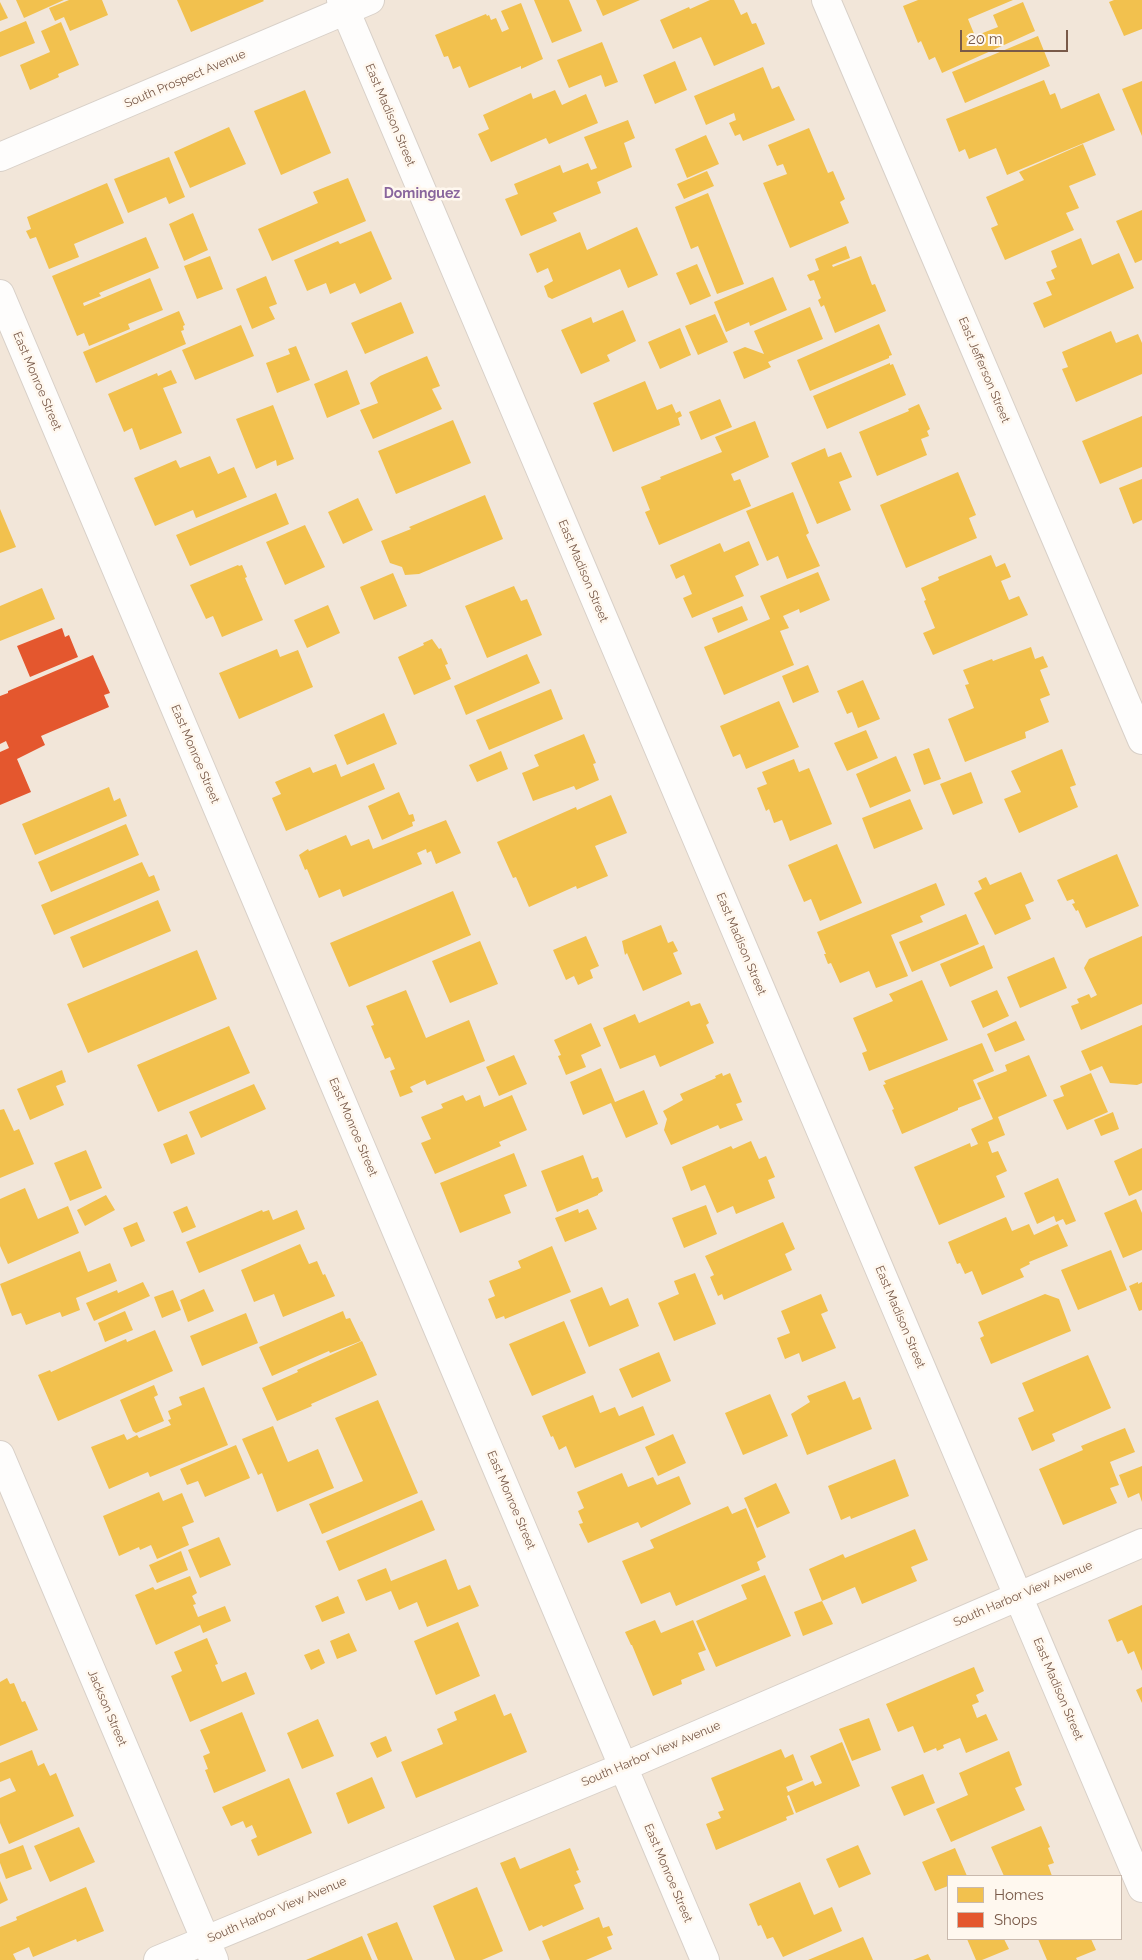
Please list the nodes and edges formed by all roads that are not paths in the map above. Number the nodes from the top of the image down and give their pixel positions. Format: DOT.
graph roads {
  1 [pos="370,0"];
  2 [pos="826,0"];
  3 [pos="343,5"];
  4 [pos="0,157"];
  5 [pos="0,294"];
  6 [pos="1142,740"];
  7 [pos="0,1455"];
  8 [pos="1142,1543"];
  9 [pos="1018,1596"];
  10 [pos="623,1767"];
  11 [pos="1142,1888"];
  12 [pos="210,1950"];
  13 [pos="158,1960"];
  14 [pos="705,1960"];
  1 -- 3 [label="street, South Prospect Avenue"];
  2 -- 6 [label="street, East Jefferson Street"];
  3 -- 4 [label="street, South Prospect Avenue"];
  3 -- 9 [label="street, East Madison Street"];
  5 -- 10 [label="street, East Monroe Street"];
  7 -- 12 [label="street, Jackson Street"];
  8 -- 9 [label="street, South Harbor View Avenue"];
  9 -- 10 [label="street, South Harbor View Avenue"];
  9 -- 11 [label="street, East Madison Street"];
  10 -- 12 [label="street, South Harbor View Avenue"];
  10 -- 14 [label="street, East Monroe Street"];
  12 -- 13 [label="street, South Harbor View Avenue"];
}
